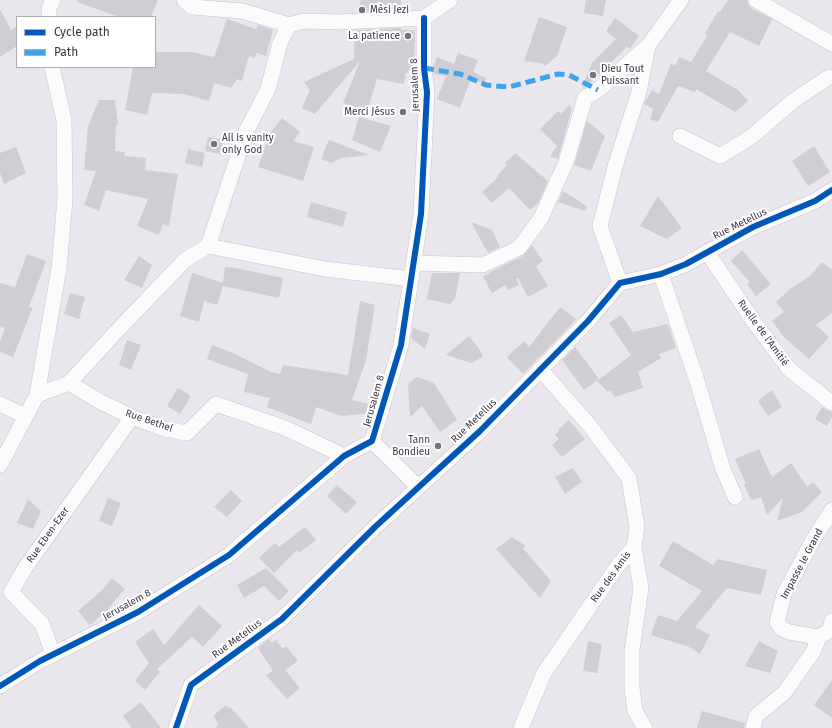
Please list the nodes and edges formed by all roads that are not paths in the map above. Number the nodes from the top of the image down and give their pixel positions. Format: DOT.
graph roads {
  1 [pos="53,0"];
  2 [pos="184,0"];
  3 [pos="450,0"];
  4 [pos="681,0"];
  5 [pos="756,0"];
  6 [pos="49,16"];
  7 [pos="424,18"];
  8 [pos="289,25"];
  9 [pos="832,44"];
  10 [pos="648,46"];
  11 [pos="52,68"];
  12 [pos="831,75"];
  13 [pos="680,136"];
  14 [pos="832,190"];
  15 [pos="208,246"];
  16 [pos="707,252"];
  17 [pos="414,262"];
  18 [pos="661,274"];
  19 [pos="411,279"];
  20 [pos="620,283"];
  21 [pos="540,370"];
  22 [pos="70,383"];
  23 [pos="37,395"];
  24 [pos="0,404"];
  25 [pos="832,404"];
  26 [pos="25,416"];
  27 [pos="132,417"];
  28 [pos="372,441"];
  29 [pos="344,456"];
  30 [pos="0,464"];
  31 [pos="418,487"];
  32 [pos="735,497"];
  33 [pos="832,510"];
  34 [pos="634,547"];
  35 [pos="832,621"];
  36 [pos="819,637"];
  37 [pos="54,654"];
  38 [pos="0,686"];
  39 [pos="176,728"];
  40 [pos="521,728"];
  41 [pos="645,728"];
  42 [pos="753,728"];
  1 -- 6 [label="street"];
  2 -- 8 [label="street"];
  3 -- 7 [label="street"];
  4 -- 10 [label="street"];
  5 -- 9 [label="street"];
  7 -- 8 [label="street"];
  7 -- 17 [label="street, Jerusalem 8"];
  8 -- 15 [label="street"];
  10 -- 17 [label="street"];
  10 -- 20 [label="street"];
  11 -- 23 [label="street"];
  12 -- 13 [label="street"];
  14 -- 16 [label="street, Rue Metellus"];
  15 -- 19 [label="street"];
  15 -- 22 [label="street"];
  16 -- 18 [label="street, Rue Metellus"];
  16 -- 25 [label="street, Ruelle de l'Amitié"];
  17 -- 19 [label="street, Jerusalem 8"];
  18 -- 20 [label="street, Rue Metellus"];
  18 -- 32 [label="street"];
  19 -- 28 [label="street, Jerusalem 8"];
  20 -- 21 [label="street, Rue Metellus"];
  21 -- 31 [label="street, Rue Metellus"];
  21 -- 34 [label="street, Rue des Amis"];
  22 -- 23 [label="street"];
  22 -- 27 [label="street, Rue Bethel"];
  23 -- 26 [label="street"];
  24 -- 26 [label="street"];
  26 -- 30 [label="street"];
  27 -- 29 [label="street, Rue Bethel"];
  27 -- 37 [label="street, Rue Eben-Ezer"];
  28 -- 29 [label="street, Jerusalem 8"];
  28 -- 31 [label="street"];
  29 -- 37 [label="street, Jerusalem 8"];
  31 -- 39 [label="street, Rue Metellus"];
  33 -- 36 [label="street, Impasse le Grand"];
  34 -- 40 [label="street, Rue des Amis"];
  34 -- 41 [label="street"];
  35 -- 36 [label="street"];
  36 -- 42 [label="street"];
  37 -- 38 [label="street, Jerusalem 8"];
}
